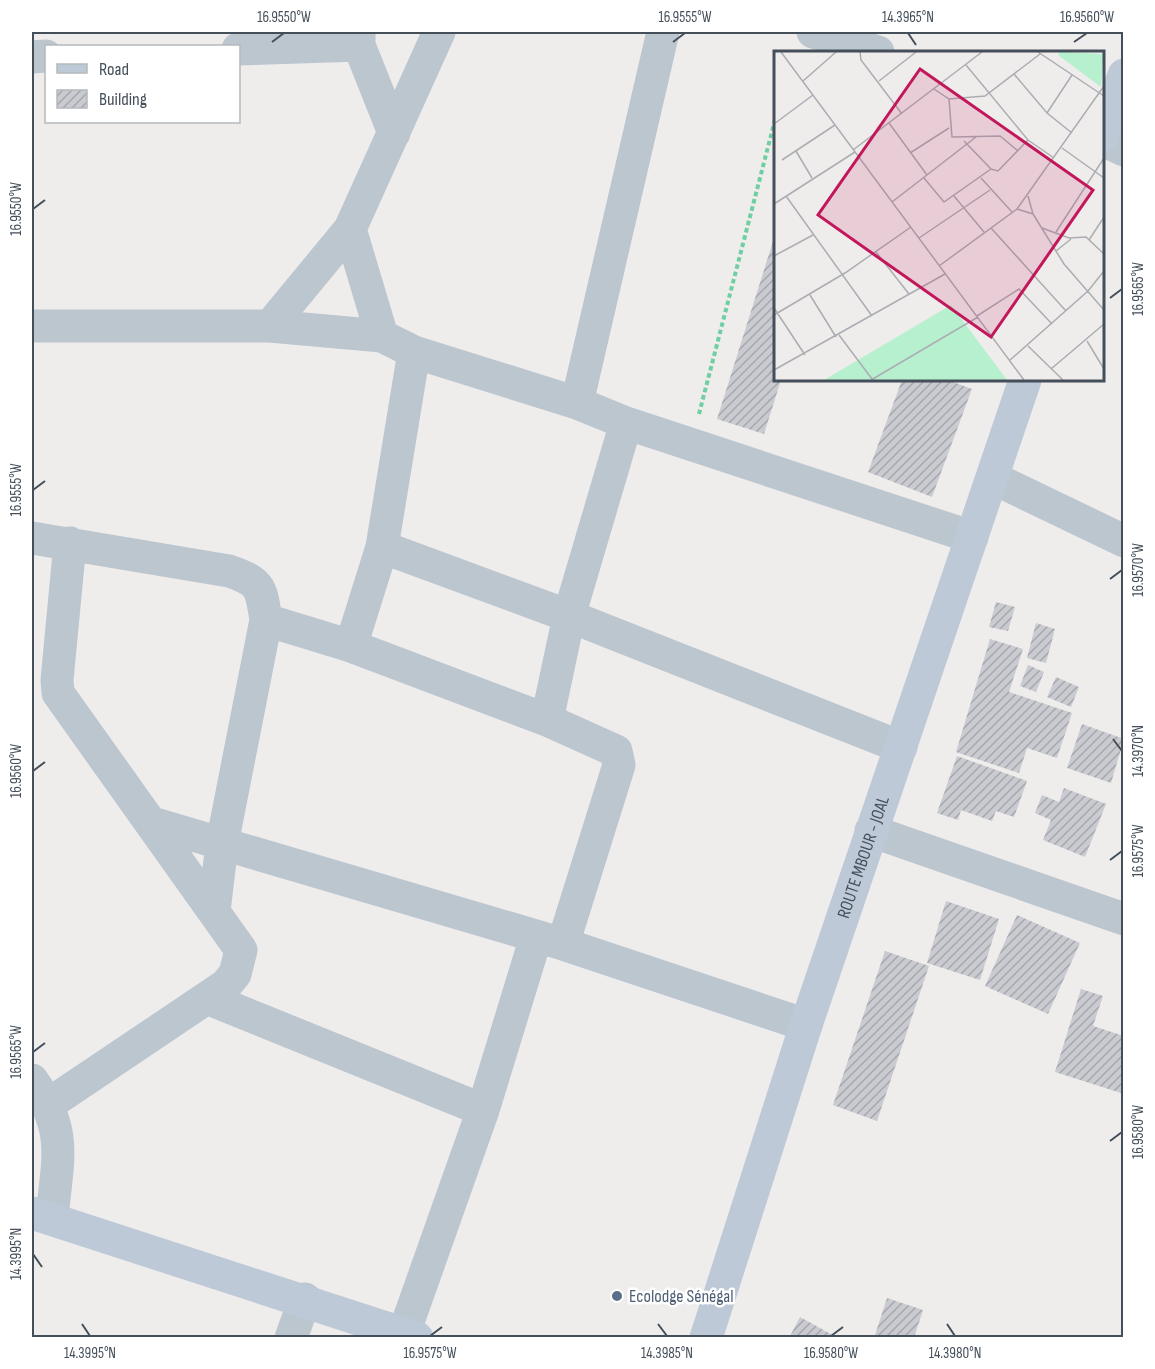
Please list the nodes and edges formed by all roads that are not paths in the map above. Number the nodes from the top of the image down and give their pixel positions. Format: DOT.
graph roads {
  1 [pos="439,32"];
  2 [pos="663,32"];
  3 [pos="813,32"];
  4 [pos="359,38"];
  5 [pos="240,49"];
  6 [pos="875,51"];
  7 [pos="1124,75"];
  8 [pos="1104,130"];
  9 [pos="394,133"];
  10 [pos="1104,141"];
  11 [pos="1124,150"];
  12 [pos="350,229"];
  13 [pos="32,326"];
  14 [pos="270,326"];
  15 [pos="382,336"];
  16 [pos="414,352"];
  17 [pos="1025,381"];
  18 [pos="577,403"];
  19 [pos="626,423"];
  20 [pos="993,478"];
  21 [pos="32,537"];
  22 [pos="972,537"];
  23 [pos="1124,541"];
  24 [pos="70,543"];
  25 [pos="382,547"];
  26 [pos="569,616"];
  27 [pos="266,620"];
  28 [pos="351,646"];
  29 [pos="547,720"];
  30 [pos="900,747"];
  31 [pos="152,823"];
  32 [pos="871,831"];
  33 [pos="222,844"];
  34 [pos="214,911"];
  35 [pos="1124,919"];
  36 [pos="549,941"];
  37 [pos="208,999"];
  38 [pos="807,1025"];
  39 [pos="40,1092"];
  40 [pos="483,1110"];
  41 [pos="42,1216"];
  42 [pos="305,1299"];
  43 [pos="410,1335"];
  44 [pos="291,1338"];
  45 [pos="706,1338"];
  1 -- 9 [label="street"];
  2 -- 18 [label="street"];
  3 -- 6 [label="street"];
  4 -- 5 [label="street"];
  4 -- 9 [label="street"];
  7 -- 8 [label="main road"];
  9 -- 12 [label="street"];
  10 -- 11 [label="street"];
  12 -- 14 [label="street"];
  12 -- 15 [label="street"];
  13 -- 14 [label="street"];
  14 -- 15 [label="street"];
  15 -- 16 [label="street"];
  16 -- 18 [label="street"];
  16 -- 25 [label="street"];
  17 -- 20 [label="main road, ROUTE MBOUR - JOAL"];
  18 -- 19 [label="street"];
  19 -- 22 [label="street"];
  19 -- 26 [label="street"];
  20 -- 22 [label="main road, ROUTE MBOUR - JOAL"];
  20 -- 23 [label="street"];
  21 -- 24 [label="street"];
  22 -- 30 [label="main road, ROUTE MBOUR - JOAL"];
  24 -- 27 [label="street"];
  24 -- 31 [label="street"];
  25 -- 26 [label="street"];
  25 -- 28 [label="street"];
  26 -- 29 [label="street"];
  26 -- 30 [label="street"];
  27 -- 28 [label="street"];
  27 -- 33 [label="street"];
  28 -- 29 [label="street"];
  29 -- 36 [label="street"];
  30 -- 32 [label="main road, ROUTE MBOUR - JOAL"];
  31 -- 33 [label="street"];
  31 -- 34 [label="street"];
  32 -- 35 [label="street"];
  32 -- 38 [label="main road, ROUTE MBOUR - JOAL"];
  33 -- 34 [label="street"];
  33 -- 36 [label="street"];
  34 -- 37 [label="street"];
  36 -- 38 [label="street"];
  36 -- 40 [label="street"];
  37 -- 39 [label="street"];
  37 -- 40 [label="street"];
  38 -- 45 [label="main road, ROUTE MBOUR - JOAL"];
  39 -- 41 [label="street"];
  40 -- 43 [label="street"];
  41 -- 42 [label="main road"];
  42 -- 43 [label="main road"];
  42 -- 44 [label="street"];
}
